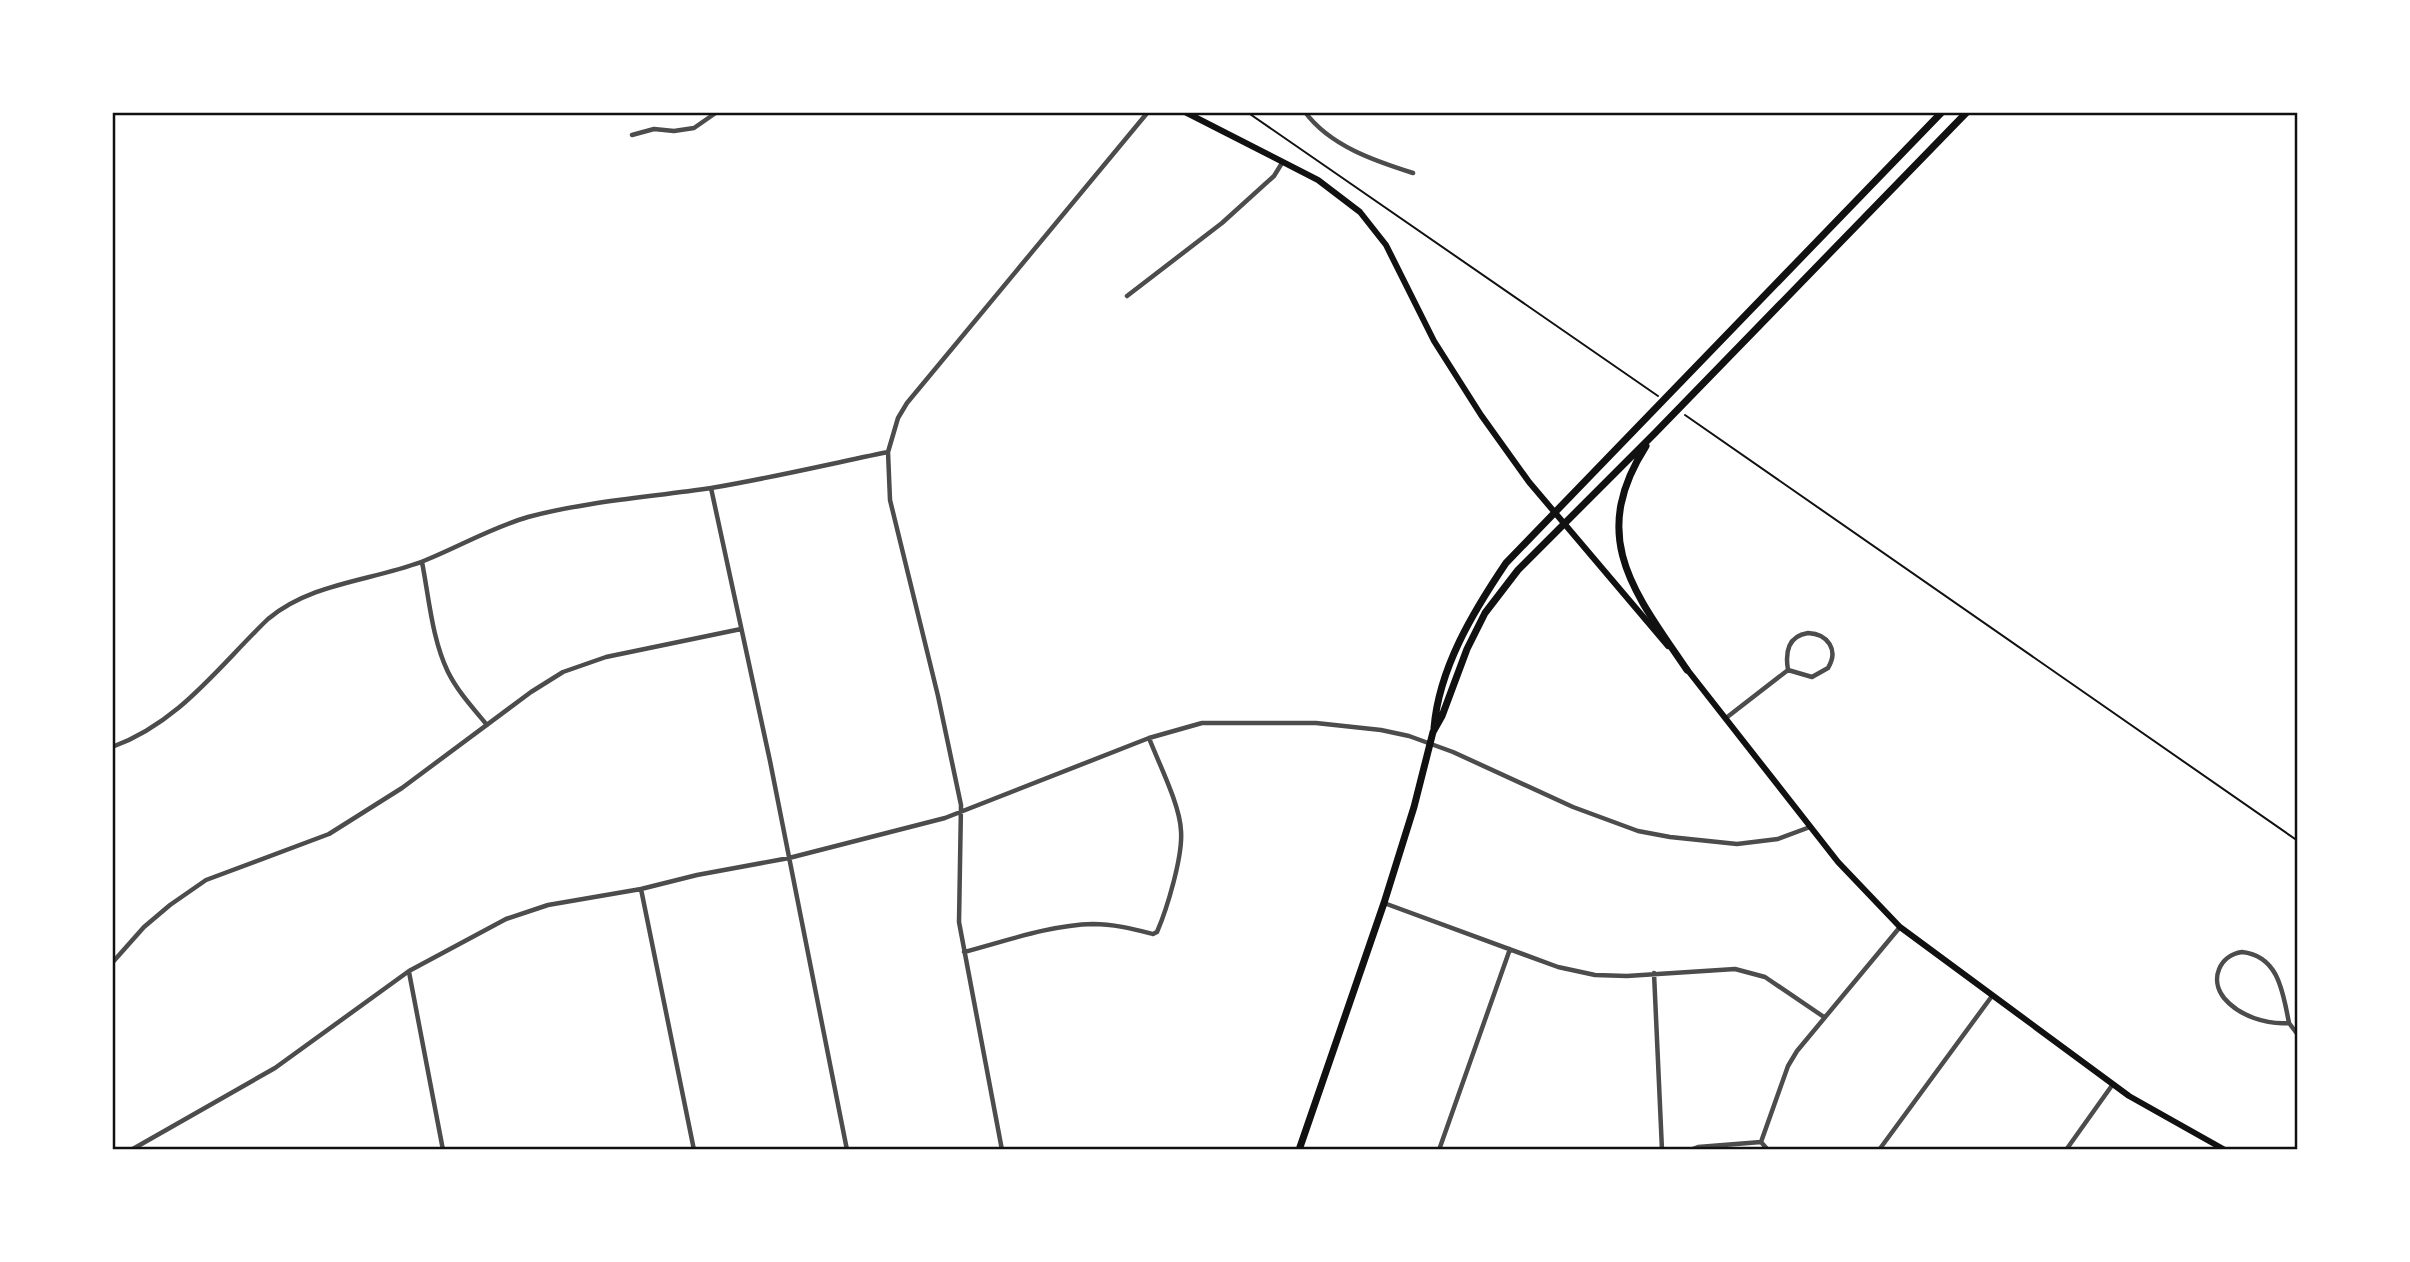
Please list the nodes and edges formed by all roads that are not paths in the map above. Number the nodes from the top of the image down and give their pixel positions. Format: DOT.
graph roads {
  1 [pos="717,112"];
  2 [pos="1147,112"];
  3 [pos="1185,112"];
  4 [pos="1305,112"];
  5 [pos="1942,112"];
  6 [pos="1967,112"];
  7 [pos="632,135"];
  8 [pos="1282,163"];
  9 [pos="1413,173"];
  10 [pos="1127,296"];
  11 [pos="1655,433"];
  12 [pos="888,453"];
  13 [pos="711,488"];
  14 [pos="1554,512"];
  15 [pos="1563,523"];
  16 [pos="422,562"];
  17 [pos="741,629"];
  18 [pos="1687,670"];
  19 [pos="1788,670"];
  20 [pos="1726,718"];
  21 [pos="486,725"];
  22 [pos="1433,732"];
  23 [pos="1149,738"];
  24 [pos="1430,743"];
  25 [pos="112,747"];
  26 [pos="960,813"];
  27 [pos="1810,827"];
  28 [pos="789,858"];
  29 [pos="641,888"];
  30 [pos="1384,903"];
  31 [pos="1900,927"];
  32 [pos="1510,949"];
  33 [pos="964,952"];
  34 [pos="112,963"];
  35 [pos="409,971"];
  36 [pos="1654,973"];
  37 [pos="1992,996"];
  38 [pos="1824,1017"];
  39 [pos="2289,1023"];
  40 [pos="2298,1035"];
  41 [pos="2113,1084"];
  42 [pos="1760,1142"];
  43 [pos="131,1150"];
  44 [pos="443,1150"];
  45 [pos="694,1150"];
  46 [pos="847,1150"];
  47 [pos="1002,1150"];
  48 [pos="1299,1150"];
  49 [pos="1439,1150"];
  50 [pos="1662,1150"];
  51 [pos="1690,1150"];
  52 [pos="1768,1150"];
  53 [pos="1879,1150"];
  54 [pos="2066,1150"];
  55 [pos="2225,1150"];
  1 -- 7 [label="street"];
  2 -- 12 [label="street"];
  3 -- 8 [label="main road"];
  4 -- 9 [label="street"];
  5 -- 14 [label="main road"];
  6 -- 11 [label="main road"];
  8 -- 10 [label="street"];
  8 -- 14 [label="main road"];
  11 -- 15 [label="main road"];
  11 -- 18 [label="main road"];
  12 -- 13 [label="street"];
  12 -- 26 [label="street"];
  13 -- 16 [label="street"];
  13 -- 17 [label="street"];
  14 -- 15 [label="main road"];
  14 -- 22 [label="main road"];
  15 -- 18 [label="main road"];
  15 -- 22 [label="main road"];
  16 -- 21 [label="street"];
  16 -- 25 [label="street"];
  17 -- 21 [label="street"];
  17 -- 28 [label="street"];
  18 -- 20 [label="main road"];
  19 -- 19 [label="street"];
  19 -- 20 [label="street"];
  20 -- 27 [label="main road"];
  21 -- 34 [label="street"];
  22 -- 24 [label="main road"];
  23 -- 24 [label="street"];
  23 -- 26 [label="street"];
  23 -- 33 [label="street"];
  24 -- 27 [label="street"];
  24 -- 30 [label="main road"];
  26 -- 28 [label="street"];
  26 -- 33 [label="street"];
  27 -- 31 [label="main road"];
  28 -- 29 [label="street"];
  28 -- 46 [label="street"];
  29 -- 35 [label="street"];
  29 -- 45 [label="street"];
  30 -- 32 [label="street"];
  30 -- 48 [label="main road"];
  31 -- 37 [label="main road"];
  31 -- 38 [label="street"];
  32 -- 36 [label="street"];
  32 -- 49 [label="street"];
  33 -- 47 [label="street"];
  35 -- 43 [label="street"];
  35 -- 44 [label="street"];
  36 -- 38 [label="street"];
  36 -- 50 [label="street"];
  37 -- 41 [label="main road"];
  37 -- 53 [label="street"];
  38 -- 42 [label="street"];
  39 -- 39 [label="street"];
  39 -- 40 [label="street"];
  41 -- 54 [label="street"];
  41 -- 55 [label="main road"];
  42 -- 51 [label="street"];
  42 -- 52 [label="street"];
}
